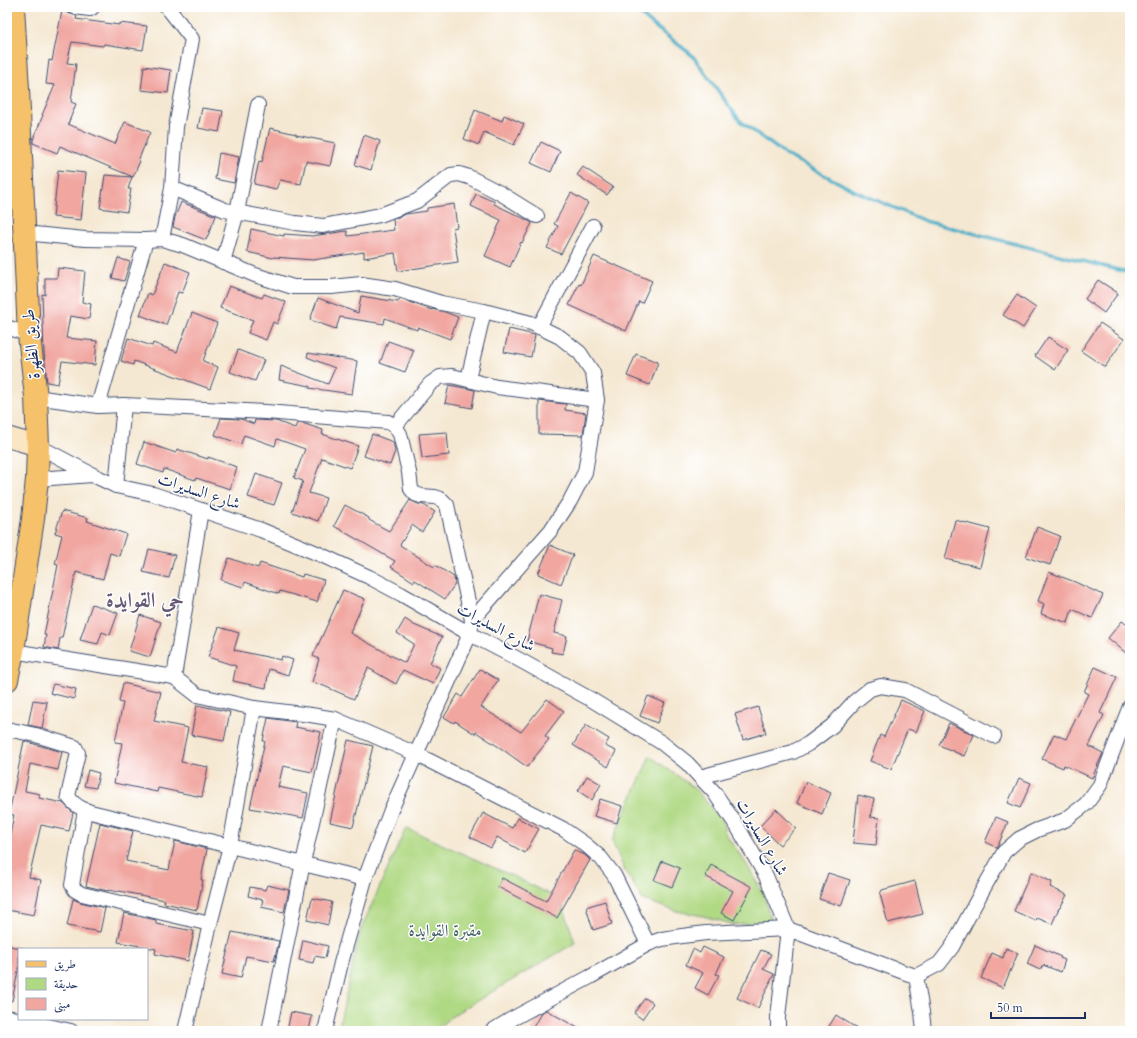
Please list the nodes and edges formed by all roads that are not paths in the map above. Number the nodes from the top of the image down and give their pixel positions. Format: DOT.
graph roads {
  1 [pos="12,7"];
  2 [pos="74,7"];
  3 [pos="93,7"];
  4 [pos="167,7"];
  5 [pos="12,88"];
  6 [pos="258,105"];
  7 [pos="14,163"];
  8 [pos="172,188"];
  9 [pos="237,212"];
  10 [pos="537,216"];
  11 [pos="593,226"];
  12 [pos="24,233"];
  13 [pos="162,239"];
  14 [pos="146,240"];
  15 [pos="223,262"];
  16 [pos="484,310"];
  17 [pos="7,327"];
  18 [pos="539,327"];
  19 [pos="29,335"];
  20 [pos="468,379"];
  21 [pos="36,397"];
  22 [pos="597,400"];
  23 [pos="124,405"];
  24 [pos="98,406"];
  25 [pos="394,426"];
  26 [pos="7,437"];
  27 [pos="38,446"];
  28 [pos="93,475"];
  29 [pos="37,479"];
  30 [pos="116,486"];
  31 [pos="201,510"];
  32 [pos="14,596"];
  33 [pos="472,620"];
  34 [pos="470,634"];
  35 [pos="13,651"];
  36 [pos="174,677"];
  37 [pos="7,680"];
  38 [pos="1130,706"];
  39 [pos="254,708"];
  40 [pos="335,719"];
  41 [pos="7,729"];
  42 [pos="994,736"];
  43 [pos="416,754"];
  44 [pos="700,777"];
  45 [pos="85,810"];
  46 [pos="230,846"];
  47 [pos="303,863"];
  48 [pos="365,879"];
  49 [pos="210,924"];
  50 [pos="788,929"];
  51 [pos="648,944"];
  52 [pos="916,976"];
  53 [pos="7,1017"];
  54 [pos="18,1019"];
  55 [pos="21,1020"];
  56 [pos="71,1031"];
  57 [pos="185,1031"];
  58 [pos="269,1031"];
  59 [pos="325,1031"];
  60 [pos="492,1031"];
  61 [pos="778,1031"];
  62 [pos="924,1031"];
  1 -- 5 [label="main road, طريق الظهرة"];
  2 -- 3 [label="street"];
  4 -- 8 [label="street"];
  5 -- 7 [label="main road, طريق الظهرة"];
  6 -- 9 [label="street"];
  7 -- 12 [label="main road, طريق الظهرة"];
  8 -- 9 [label="street"];
  8 -- 13 [label="street"];
  9 -- 10 [label="street"];
  9 -- 15 [label="street"];
  11 -- 18 [label="street"];
  12 -- 14 [label="street"];
  12 -- 19 [label="main road, طريق الظهرة"];
  13 -- 14 [label="street"];
  13 -- 15 [label="street"];
  14 -- 24 [label="street"];
  15 -- 16 [label="street"];
  16 -- 18 [label="street"];
  16 -- 20 [label="street"];
  17 -- 19 [label="street"];
  18 -- 22 [label="street"];
  19 -- 21 [label="main road, طريق الظهرة"];
  20 -- 22 [label="street"];
  20 -- 25 [label="street"];
  21 -- 24 [label="street"];
  21 -- 27 [label="main road, طريق الظهرة"];
  22 -- 33 [label="street"];
  23 -- 24 [label="street"];
  23 -- 25 [label="street"];
  23 -- 30 [label="street"];
  25 -- 33 [label="street"];
  26 -- 27 [label="main road"];
  27 -- 28 [label="street, شارع السديرات"];
  27 -- 29 [label="main road, طريق الظهرة"];
  28 -- 29 [label="street, شارع السديرات"];
  28 -- 30 [label="street, شارع السديرات"];
  29 -- 32 [label="main road, طريق الظهرة"];
  30 -- 31 [label="street, شارع السديرات"];
  31 -- 34 [label="street, شارع السديرات"];
  31 -- 36 [label="street"];
  32 -- 35 [label="main road, طريق الظهرة"];
  33 -- 34 [label="street"];
  34 -- 43 [label="street"];
  34 -- 44 [label="street, شارع السديرات"];
  35 -- 36 [label="street"];
  35 -- 37 [label="main road, طريق الظهرة"];
  36 -- 39 [label="street"];
  38 -- 52 [label="street"];
  39 -- 40 [label="street"];
  39 -- 46 [label="street"];
  40 -- 43 [label="street"];
  40 -- 47 [label="street"];
  41 -- 45 [label="street"];
  42 -- 44 [label="street"];
  43 -- 48 [label="street"];
  43 -- 51 [label="street"];
  44 -- 50 [label="street, شارع السديرات"];
  45 -- 46 [label="street"];
  45 -- 49 [label="street"];
  46 -- 47 [label="street"];
  46 -- 49 [label="street"];
  47 -- 48 [label="street"];
  47 -- 58 [label="street"];
  48 -- 59 [label="street"];
  49 -- 57 [label="street"];
  50 -- 51 [label="street"];
  50 -- 52 [label="street"];
  50 -- 61 [label="street"];
  51 -- 60 [label="street"];
  52 -- 62 [label="street"];
  53 -- 54 [label="street"];
  55 -- 56 [label="street"];
}
